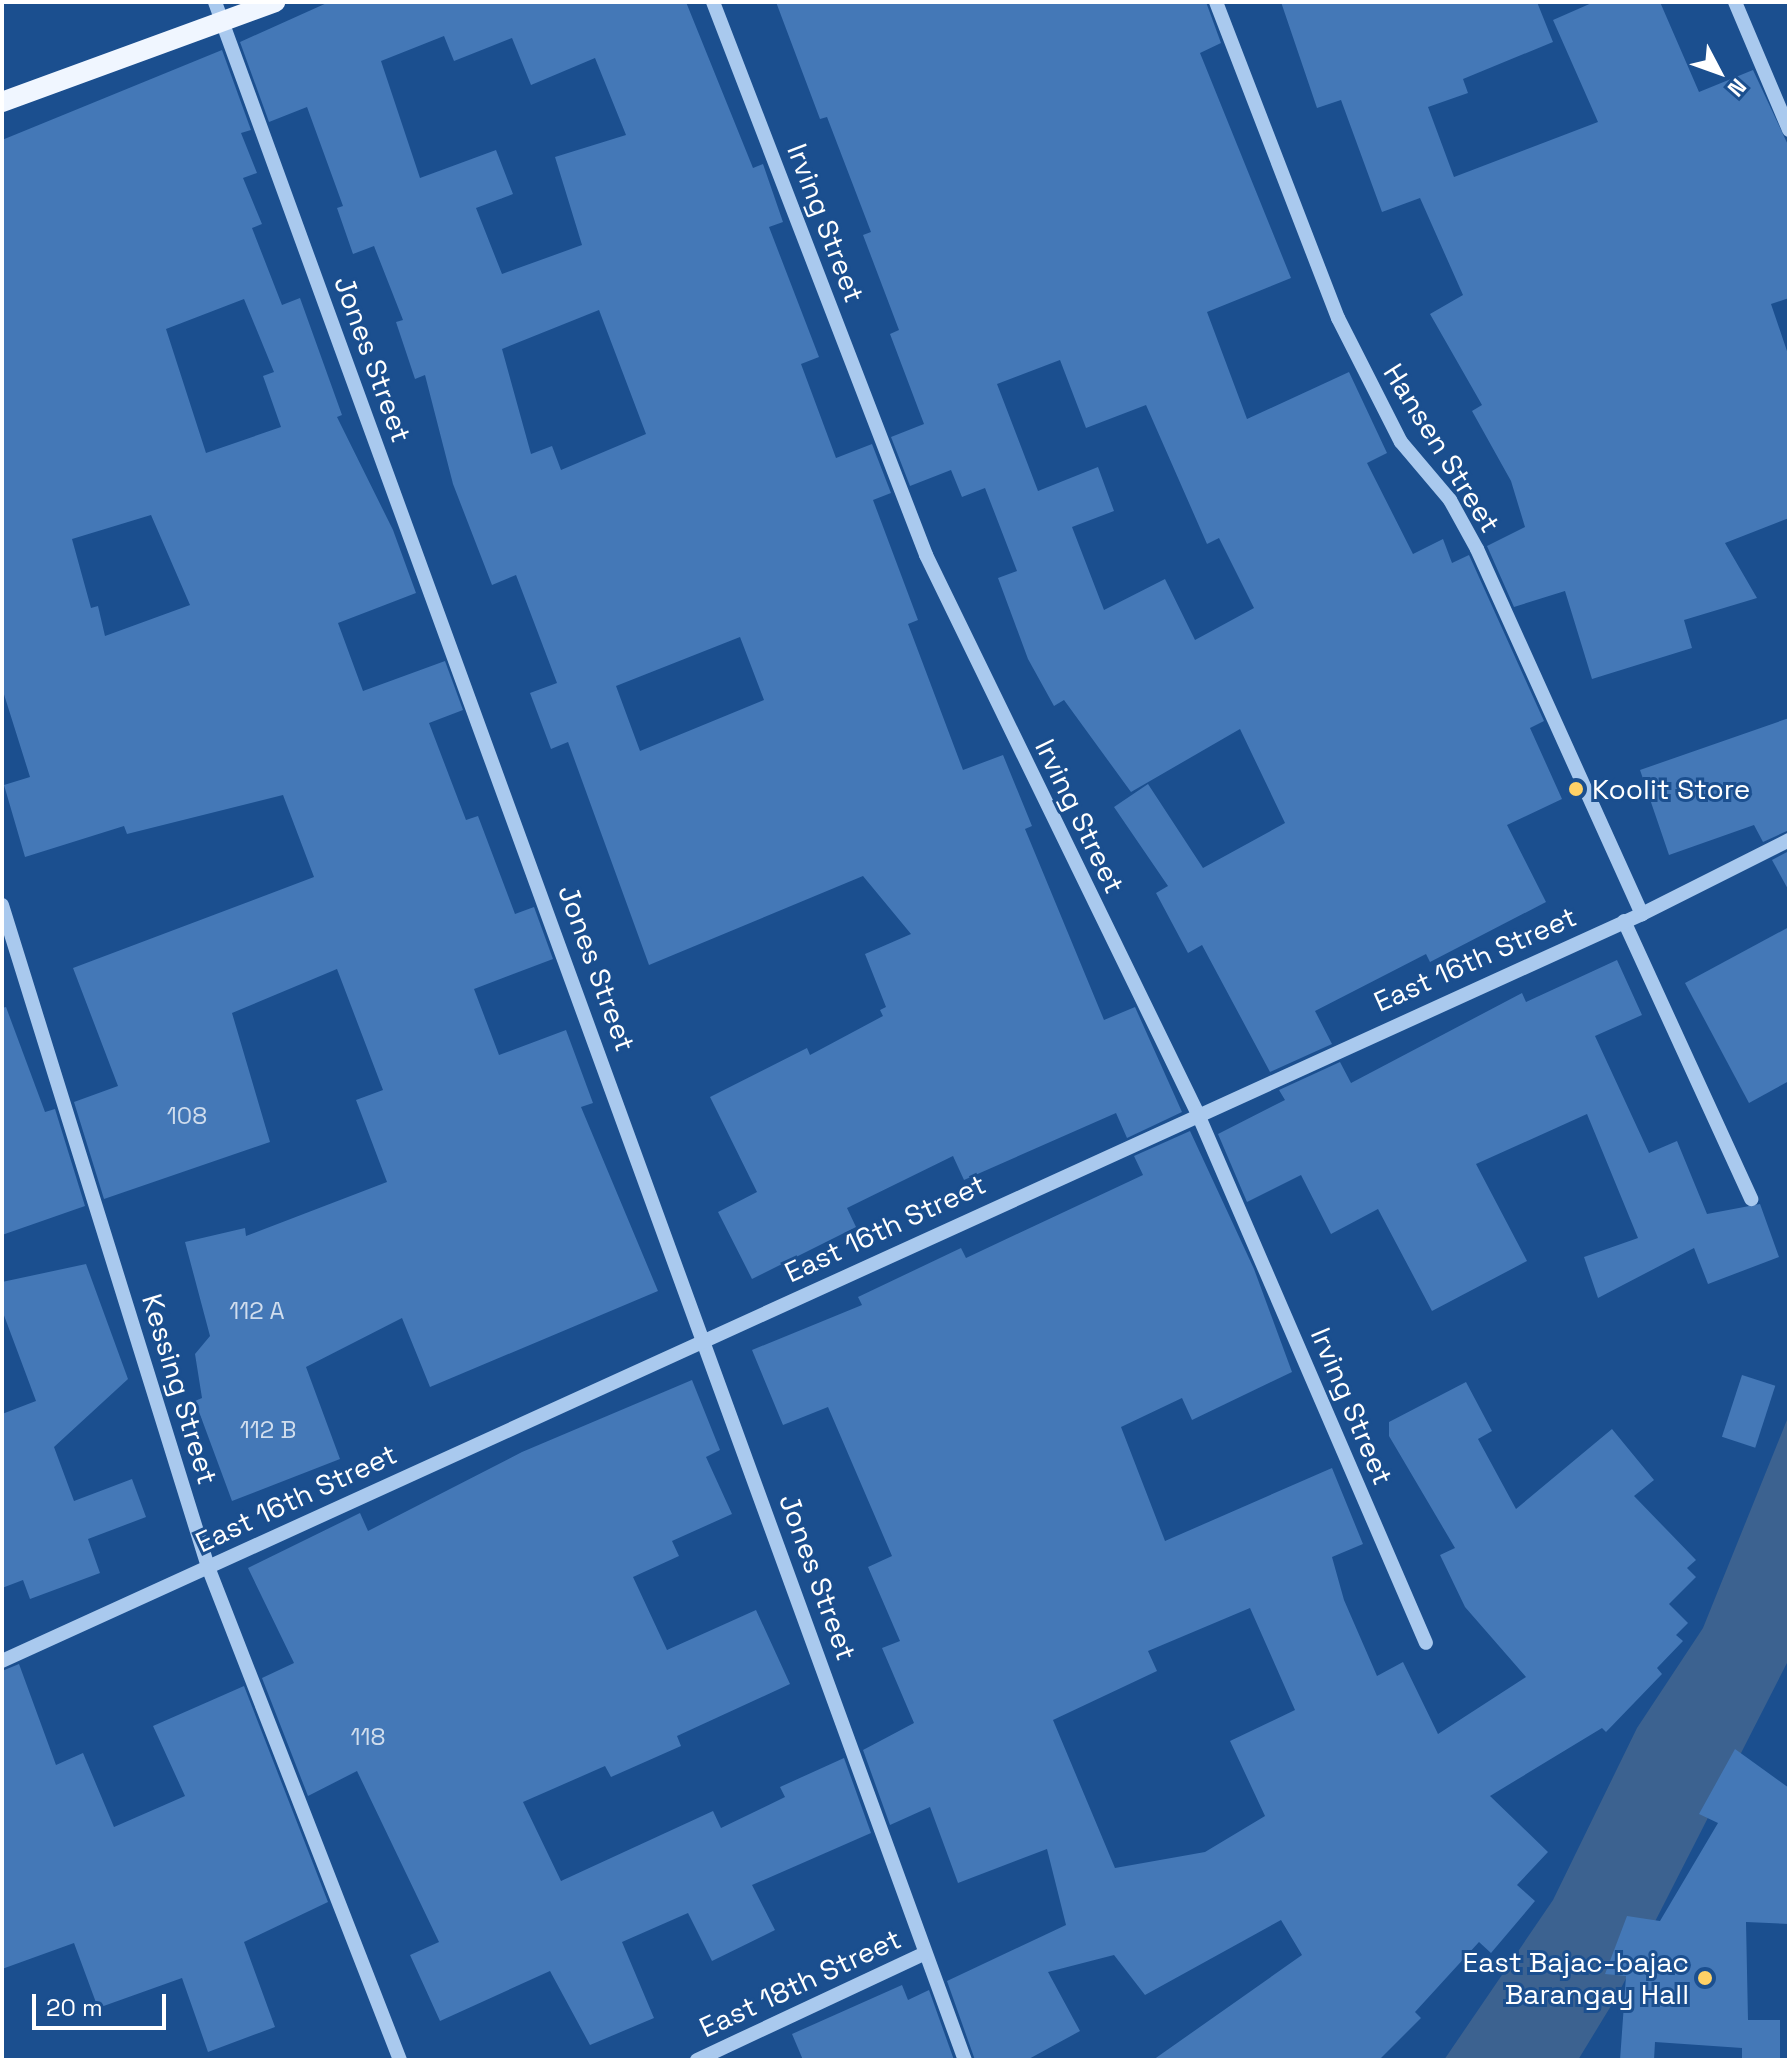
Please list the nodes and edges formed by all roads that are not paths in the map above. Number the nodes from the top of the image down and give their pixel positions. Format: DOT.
graph roads {
  1 [pos="215,2"];
  2 [pos="275,2"];
  3 [pos="713,2"];
  4 [pos="1216,2"];
  5 [pos="1735,2"];
  6 [pos="222,22"];
  7 [pos="2,102"];
  8 [pos="1789,130"];
  9 [pos="1789,840"];
  10 [pos="2,905"];
  11 [pos="1642,914"];
  12 [pos="1624,921"];
  13 [pos="1197,1112"];
  14 [pos="1751,1199"];
  15 [pos="705,1339"];
  16 [pos="208,1567"];
  17 [pos="1426,1643"];
  18 [pos="2,1661"];
  19 [pos="925,1953"];
  20 [pos="400,2060"];
  21 [pos="697,2060"];
  22 [pos="965,2060"];
  1 -- 6 [label="street, Jones Street"];
  2 -- 6 [label="main road"];
  3 -- 13 [label="street, Irving Street"];
  4 -- 11 [label="street, Hansen Street"];
  5 -- 8 [label="street"];
  6 -- 7 [label="main road"];
  6 -- 15 [label="street, Jones Street"];
  9 -- 11 [label="street, East 16th Street"];
  10 -- 16 [label="street, Kessing Street"];
  11 -- 12 [label="street, East 16th Street"];
  12 -- 13 [label="street, East 16th Street"];
  12 -- 14 [label="street"];
  13 -- 15 [label="street, East 16th Street"];
  13 -- 17 [label="street, Irving Street"];
  15 -- 16 [label="street, East 16th Street"];
  15 -- 19 [label="street, Jones Street"];
  16 -- 18 [label="street, East 16th Street"];
  16 -- 20 [label="street, Kessing Street"];
  19 -- 21 [label="street, East 18th Street"];
  19 -- 22 [label="street, Jones Street"];
}
